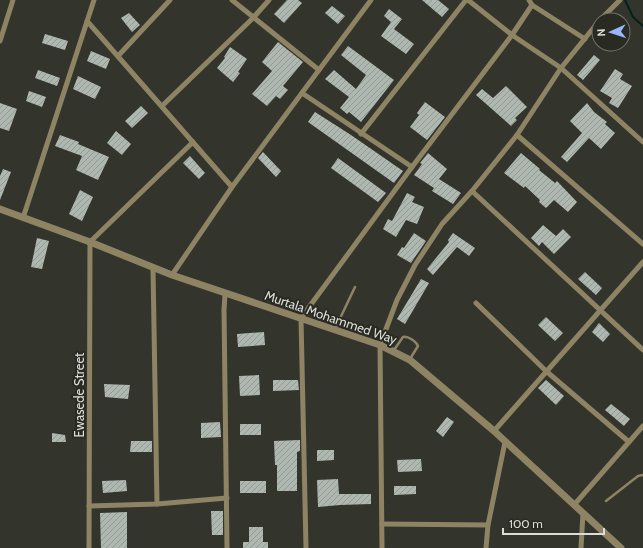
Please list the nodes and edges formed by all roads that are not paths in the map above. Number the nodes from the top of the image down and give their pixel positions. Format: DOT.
graph roads {
  1 [pos="14,0"];
  2 [pos="94,0"];
  3 [pos="170,0"];
  4 [pos="232,0"];
  5 [pos="269,0"];
  6 [pos="371,0"];
  7 [pos="467,0"];
  8 [pos="620,0"];
  9 [pos="530,2"];
  10 [pos="608,12"];
  11 [pos="253,18"];
  12 [pos="87,21"];
  13 [pos="591,31"];
  14 [pos="512,35"];
  15 [pos="585,39"];
  16 [pos="0,41"];
  17 [pos="118,56"];
  18 [pos="561,68"];
  19 [pos="319,70"];
  20 [pos="302,93"];
  21 [pos="162,106"];
  22 [pos="361,134"];
  23 [pos="517,135"];
  24 [pos="193,142"];
  25 [pos="643,142"];
  26 [pos="412,167"];
  27 [pos="232,187"];
  28 [pos="472,191"];
  29 [pos="0,209"];
  30 [pos="23,218"];
  31 [pos="90,242"];
  32 [pos="643,244"];
  33 [pos="643,262"];
  34 [pos="153,268"];
  35 [pos="172,275"];
  36 [pos="355,287"];
  37 [pos="225,294"];
  38 [pos="476,303"];
  39 [pos="601,310"];
  40 [pos="301,318"];
  41 [pos="335,330"];
  42 [pos="380,345"];
  43 [pos="643,350"];
  44 [pos="393,351"];
  45 [pos="410,360"];
  46 [pos="546,371"];
  47 [pos="643,426"];
  48 [pos="494,431"];
  49 [pos="505,442"];
  50 [pos="629,442"];
  51 [pos="643,475"];
  52 [pos="227,498"];
  53 [pos="606,501"];
  54 [pos="157,504"];
  55 [pos="574,505"];
  56 [pos="89,506"];
  57 [pos="583,513"];
  58 [pos="382,524"];
  59 [pos="488,525"];
  60 [pos="90,548"];
  61 [pos="227,548"];
  62 [pos="306,548"];
  63 [pos="382,548"];
  64 [pos="486,548"];
  65 [pos="581,548"];
  66 [pos="621,548"];
  1 -- 16 [label="street"];
  2 -- 12 [label="street"];
  3 -- 17 [label="street"];
  4 -- 11 [label="street"];
  5 -- 11 [label="street"];
  6 -- 19 [label="street"];
  7 -- 14 [label="street"];
  7 -- 22 [label="street"];
  8 -- 10 [label="street"];
  9 -- 14 [label="street"];
  9 -- 15 [label="street"];
  11 -- 19 [label="street"];
  11 -- 21 [label="street"];
  12 -- 17 [label="street"];
  12 -- 30 [label="street"];
  13 -- 15 [label="street"];
  14 -- 18 [label="street"];
  14 -- 26 [label="street"];
  15 -- 18 [label="street"];
  17 -- 21 [label="street"];
  18 -- 23 [label="street"];
  18 -- 25 [label="street"];
  19 -- 20 [label="street"];
  20 -- 22 [label="street"];
  20 -- 27 [label="street"];
  21 -- 24 [label="street"];
  22 -- 26 [label="street"];
  23 -- 28 [label="street"];
  23 -- 32 [label="street"];
  24 -- 27 [label="street"];
  24 -- 31 [label="street"];
  26 -- 40 [label="street"];
  27 -- 35 [label="street"];
  28 -- 39 [label="street"];
  28 -- 42 [label="street"];
  29 -- 30 [label="street, Murtala Mohammed Way"];
  30 -- 31 [label="street, Murtala Mohammed Way"];
  31 -- 34 [label="street, Murtala Mohammed Way"];
  31 -- 56 [label="street, Ewasede Street"];
  33 -- 39 [label="street"];
  34 -- 35 [label="street, Murtala Mohammed Way"];
  34 -- 54 [label="street"];
  35 -- 37 [label="street, Murtala Mohammed Way"];
  36 -- 41 [label="lane"];
  37 -- 40 [label="street, Murtala Mohammed Way"];
  37 -- 52 [label="street"];
  38 -- 46 [label="street"];
  39 -- 43 [label="street"];
  39 -- 46 [label="street"];
  40 -- 41 [label="street, Murtala Mohammed Way"];
  40 -- 62 [label="street"];
  41 -- 42 [label="street, Murtala Mohammed Way"];
  42 -- 44 [label="street, Murtala Mohammed Way"];
  42 -- 58 [label="street"];
  44 -- 45 [label="street, Murtala Mohammed Way"];
  44 -- 45 [label="lane"];
  45 -- 48 [label="street, Murtala Mohammed Way"];
  46 -- 48 [label="street"];
  46 -- 50 [label="street"];
  47 -- 50 [label="street"];
  48 -- 49 [label="street, Murtala Mohammed Way"];
  49 -- 55 [label="street, Murtala Mohammed Way"];
  49 -- 59 [label="street"];
  50 -- 55 [label="street"];
  51 -- 53 [label="lane"];
  52 -- 54 [label="street"];
  52 -- 61 [label="street"];
  54 -- 56 [label="street"];
  55 -- 57 [label="street, Murtala Mohammed Way"];
  56 -- 60 [label="street, Ewasede Street"];
  57 -- 65 [label="street"];
  57 -- 66 [label="street, Murtala Mohammed Way"];
  58 -- 59 [label="street"];
  58 -- 63 [label="street"];
  59 -- 64 [label="street"];
}
